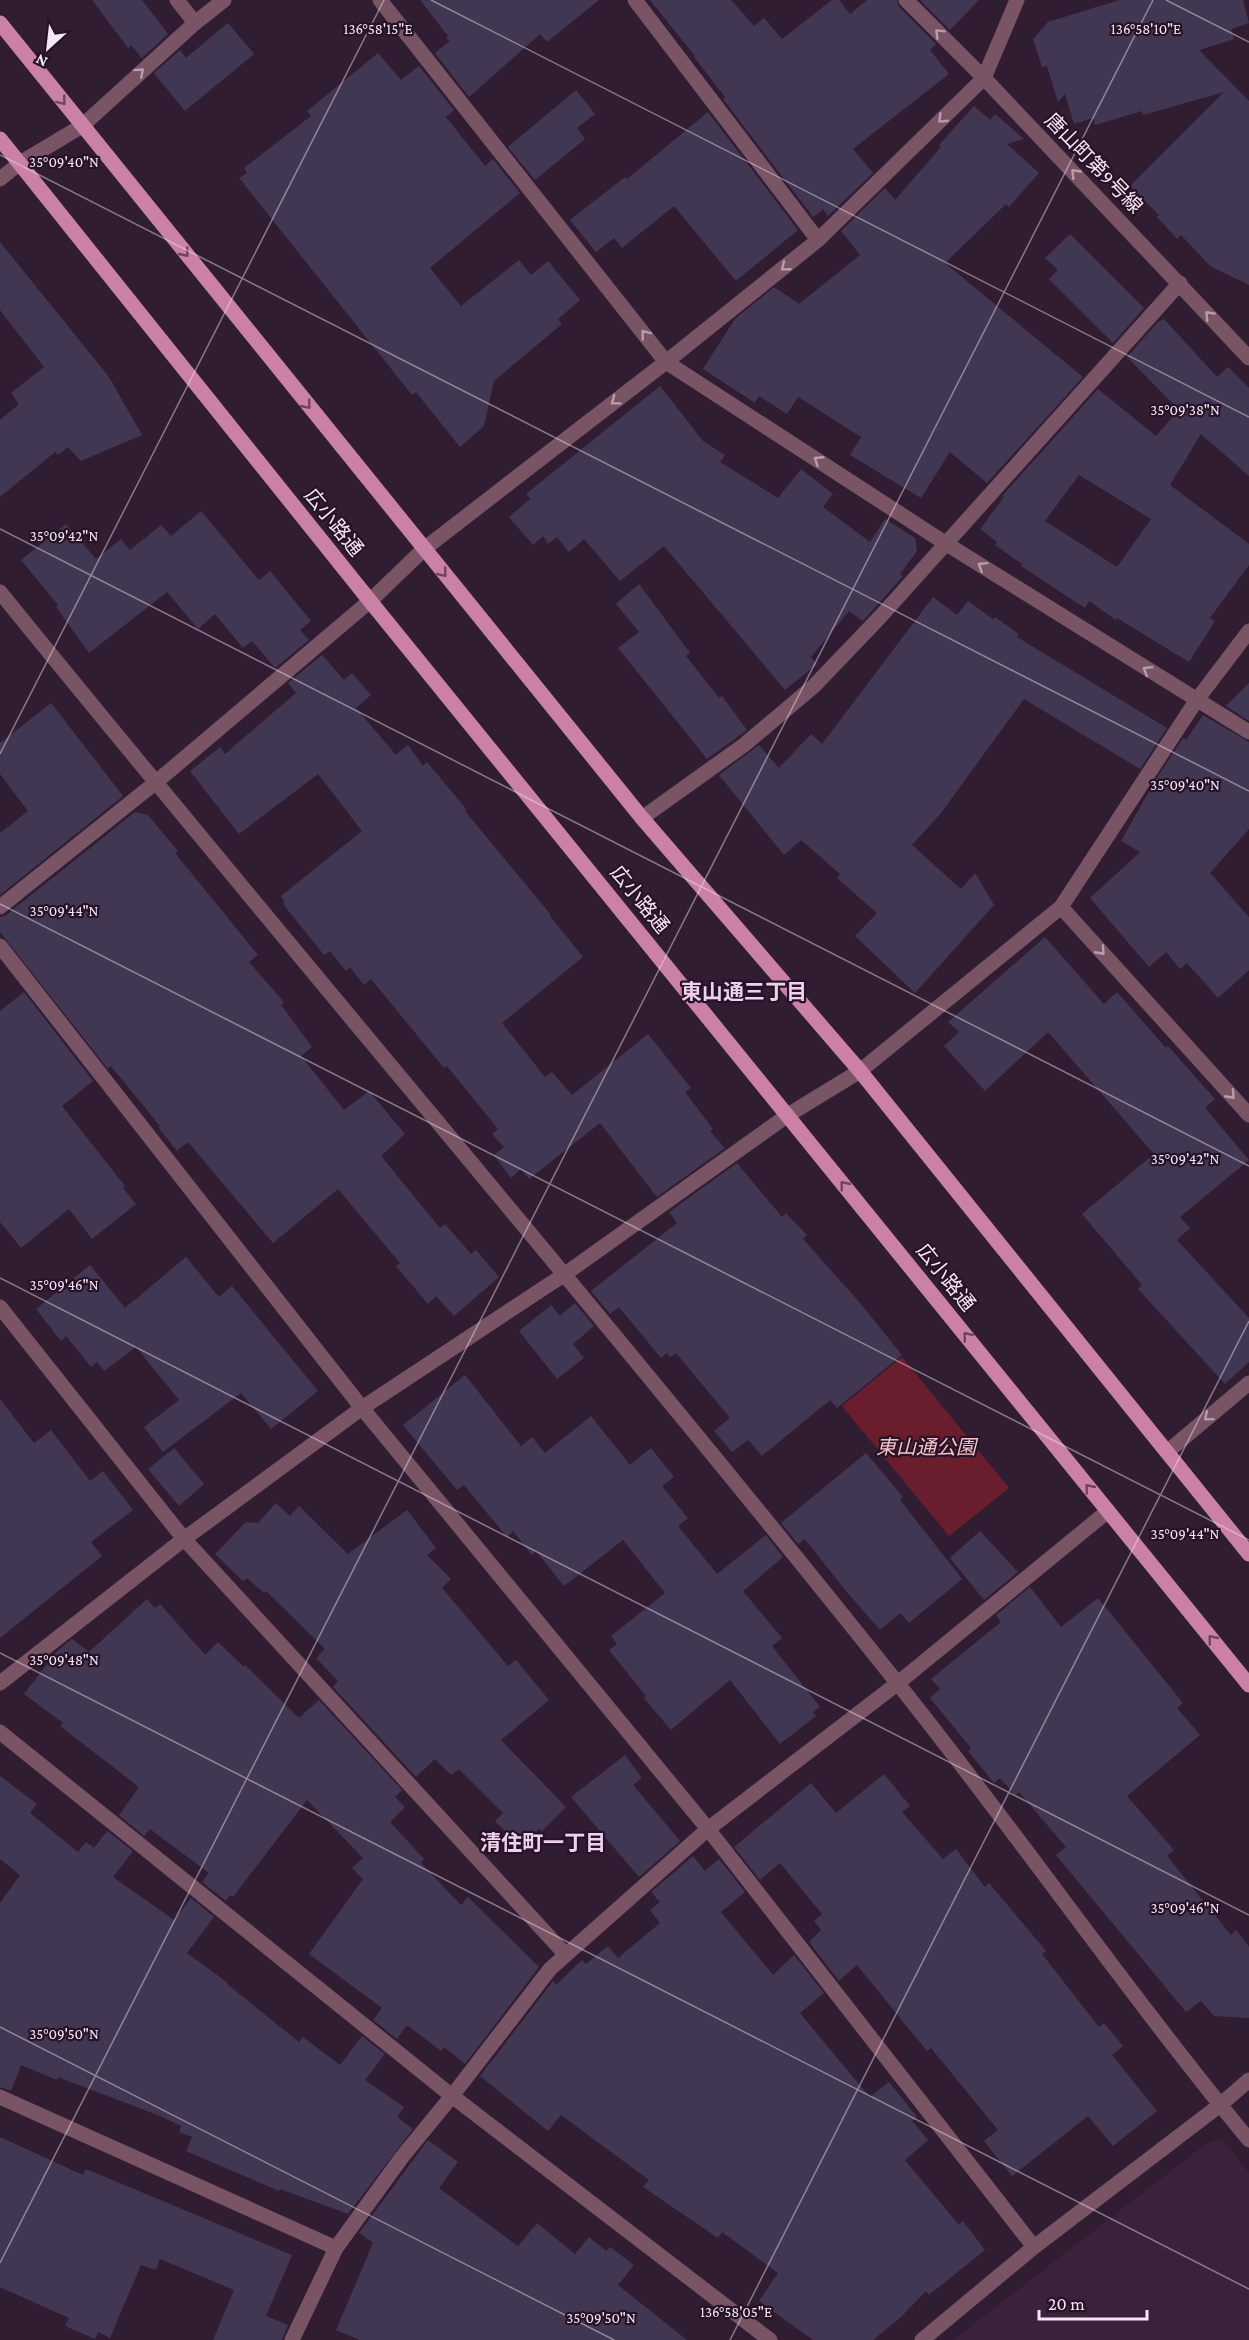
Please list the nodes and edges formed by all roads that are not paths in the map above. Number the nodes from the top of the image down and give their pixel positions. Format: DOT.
graph roads {
  1 [pos="177,0"];
  2 [pos="224,0"];
  3 [pos="380,0"];
  4 [pos="635,0"];
  5 [pos="906,0"];
  6 [pos="1017,0"];
  7 [pos="0,23"];
  8 [pos="195,23"];
  9 [pos="984,78"];
  10 [pos="81,126"];
  11 [pos="0,139"];
  12 [pos="20,163"];
  13 [pos="0,179"];
  14 [pos="818,240"];
  15 [pos="1180,283"];
  16 [pos="1249,358"];
  17 [pos="666,362"];
  18 [pos="945,543"];
  19 [pos="424,549"];
  20 [pos="0,592"];
  21 [pos="370,601"];
  22 [pos="1249,631"];
  23 [pos="1196,701"];
  24 [pos="1249,732"];
  25 [pos="155,783"];
  26 [pos="642,818"];
  27 [pos="0,907"];
  28 [pos="1061,907"];
  29 [pos="0,945"];
  30 [pos="860,1071"];
  31 [pos="788,1115"];
  32 [pos="1249,1115"];
  33 [pos="565,1274"];
  34 [pos="0,1307"];
  35 [pos="1249,1383"];
  36 [pos="362,1408"];
  37 [pos="1167,1452"];
  38 [pos="1107,1511"];
  39 [pos="184,1539"];
  40 [pos="1249,1554"];
  41 [pos="0,1683"];
  42 [pos="897,1683"];
  43 [pos="1249,1685"];
  44 [pos="0,1732"];
  45 [pos="708,1829"];
  46 [pos="566,1955"];
  47 [pos="1249,2080"];
  48 [pos="0,2097"];
  49 [pos="452,2097"];
  50 [pos="1221,2105"];
  51 [pos="1249,2140"];
  52 [pos="1034,2247"];
  53 [pos="336,2248"];
  54 [pos="292,2340"];
  55 [pos="770,2340"];
  56 [pos="922,2340"];
  1 -- 8 [label="street"];
  2 -- 8 [label="street"];
  17 -- 3 [label="street, one-way"];
  4 -- 14 [label="street"];
  9 -- 5 [label="street, 唐山町第9号線, one-way"];
  6 -- 9 [label="street"];
  7 -- 10 [label="main road, one-way"];
  10 -- 8 [label="street, one-way"];
  9 -- 14 [label="street, one-way"];
  15 -- 9 [label="street, 唐山町第9号線, one-way"];
  10 -- 12 [label="street"];
  10 -- 19 [label="main road, one-way"];
  11 -- 12 [label="main road, 広小路通"];
  12 -- 13 [label="street"];
  12 -- 21 [label="main road, 広小路通"];
  14 -- 17 [label="street, one-way"];
  16 -- 15 [label="street, 唐山町第9号線, one-way"];
  15 -- 18 [label="street"];
  18 -- 17 [label="street, one-way"];
  17 -- 19 [label="street, one-way"];
  23 -- 18 [label="street, one-way"];
  18 -- 26 [label="street"];
  19 -- 21 [label="street"];
  19 -- 26 [label="main road, one-way"];
  20 -- 25 [label="street"];
  21 -- 25 [label="street"];
  21 -- 31 [label="main road, 広小路通"];
  22 -- 23 [label="street"];
  23 -- 24 [label="street"];
  23 -- 28 [label="street"];
  25 -- 27 [label="street"];
  25 -- 33 [label="street"];
  26 -- 30 [label="main road"];
  28 -- 30 [label="street"];
  28 -- 32 [label="street, one-way"];
  29 -- 36 [label="street"];
  30 -- 31 [label="street"];
  30 -- 37 [label="main road"];
  31 -- 33 [label="street"];
  38 -- 31 [label="main road, 広小路通, one-way"];
  33 -- 36 [label="street"];
  33 -- 42 [label="street"];
  34 -- 39 [label="street"];
  35 -- 37 [label="street, one-way"];
  36 -- 39 [label="street"];
  36 -- 45 [label="street"];
  37 -- 40 [label="main road"];
  38 -- 42 [label="street"];
  43 -- 38 [label="main road, 広小路通, one-way"];
  39 -- 41 [label="street"];
  39 -- 46 [label="street"];
  42 -- 45 [label="street"];
  42 -- 50 [label="street"];
  44 -- 49 [label="street"];
  45 -- 46 [label="street"];
  45 -- 52 [label="street"];
  46 -- 49 [label="street"];
  47 -- 50 [label="street"];
  48 -- 53 [label="street"];
  49 -- 53 [label="street"];
  49 -- 55 [label="street"];
  50 -- 51 [label="street"];
  50 -- 52 [label="street"];
  52 -- 56 [label="street"];
  53 -- 54 [label="street"];
}
